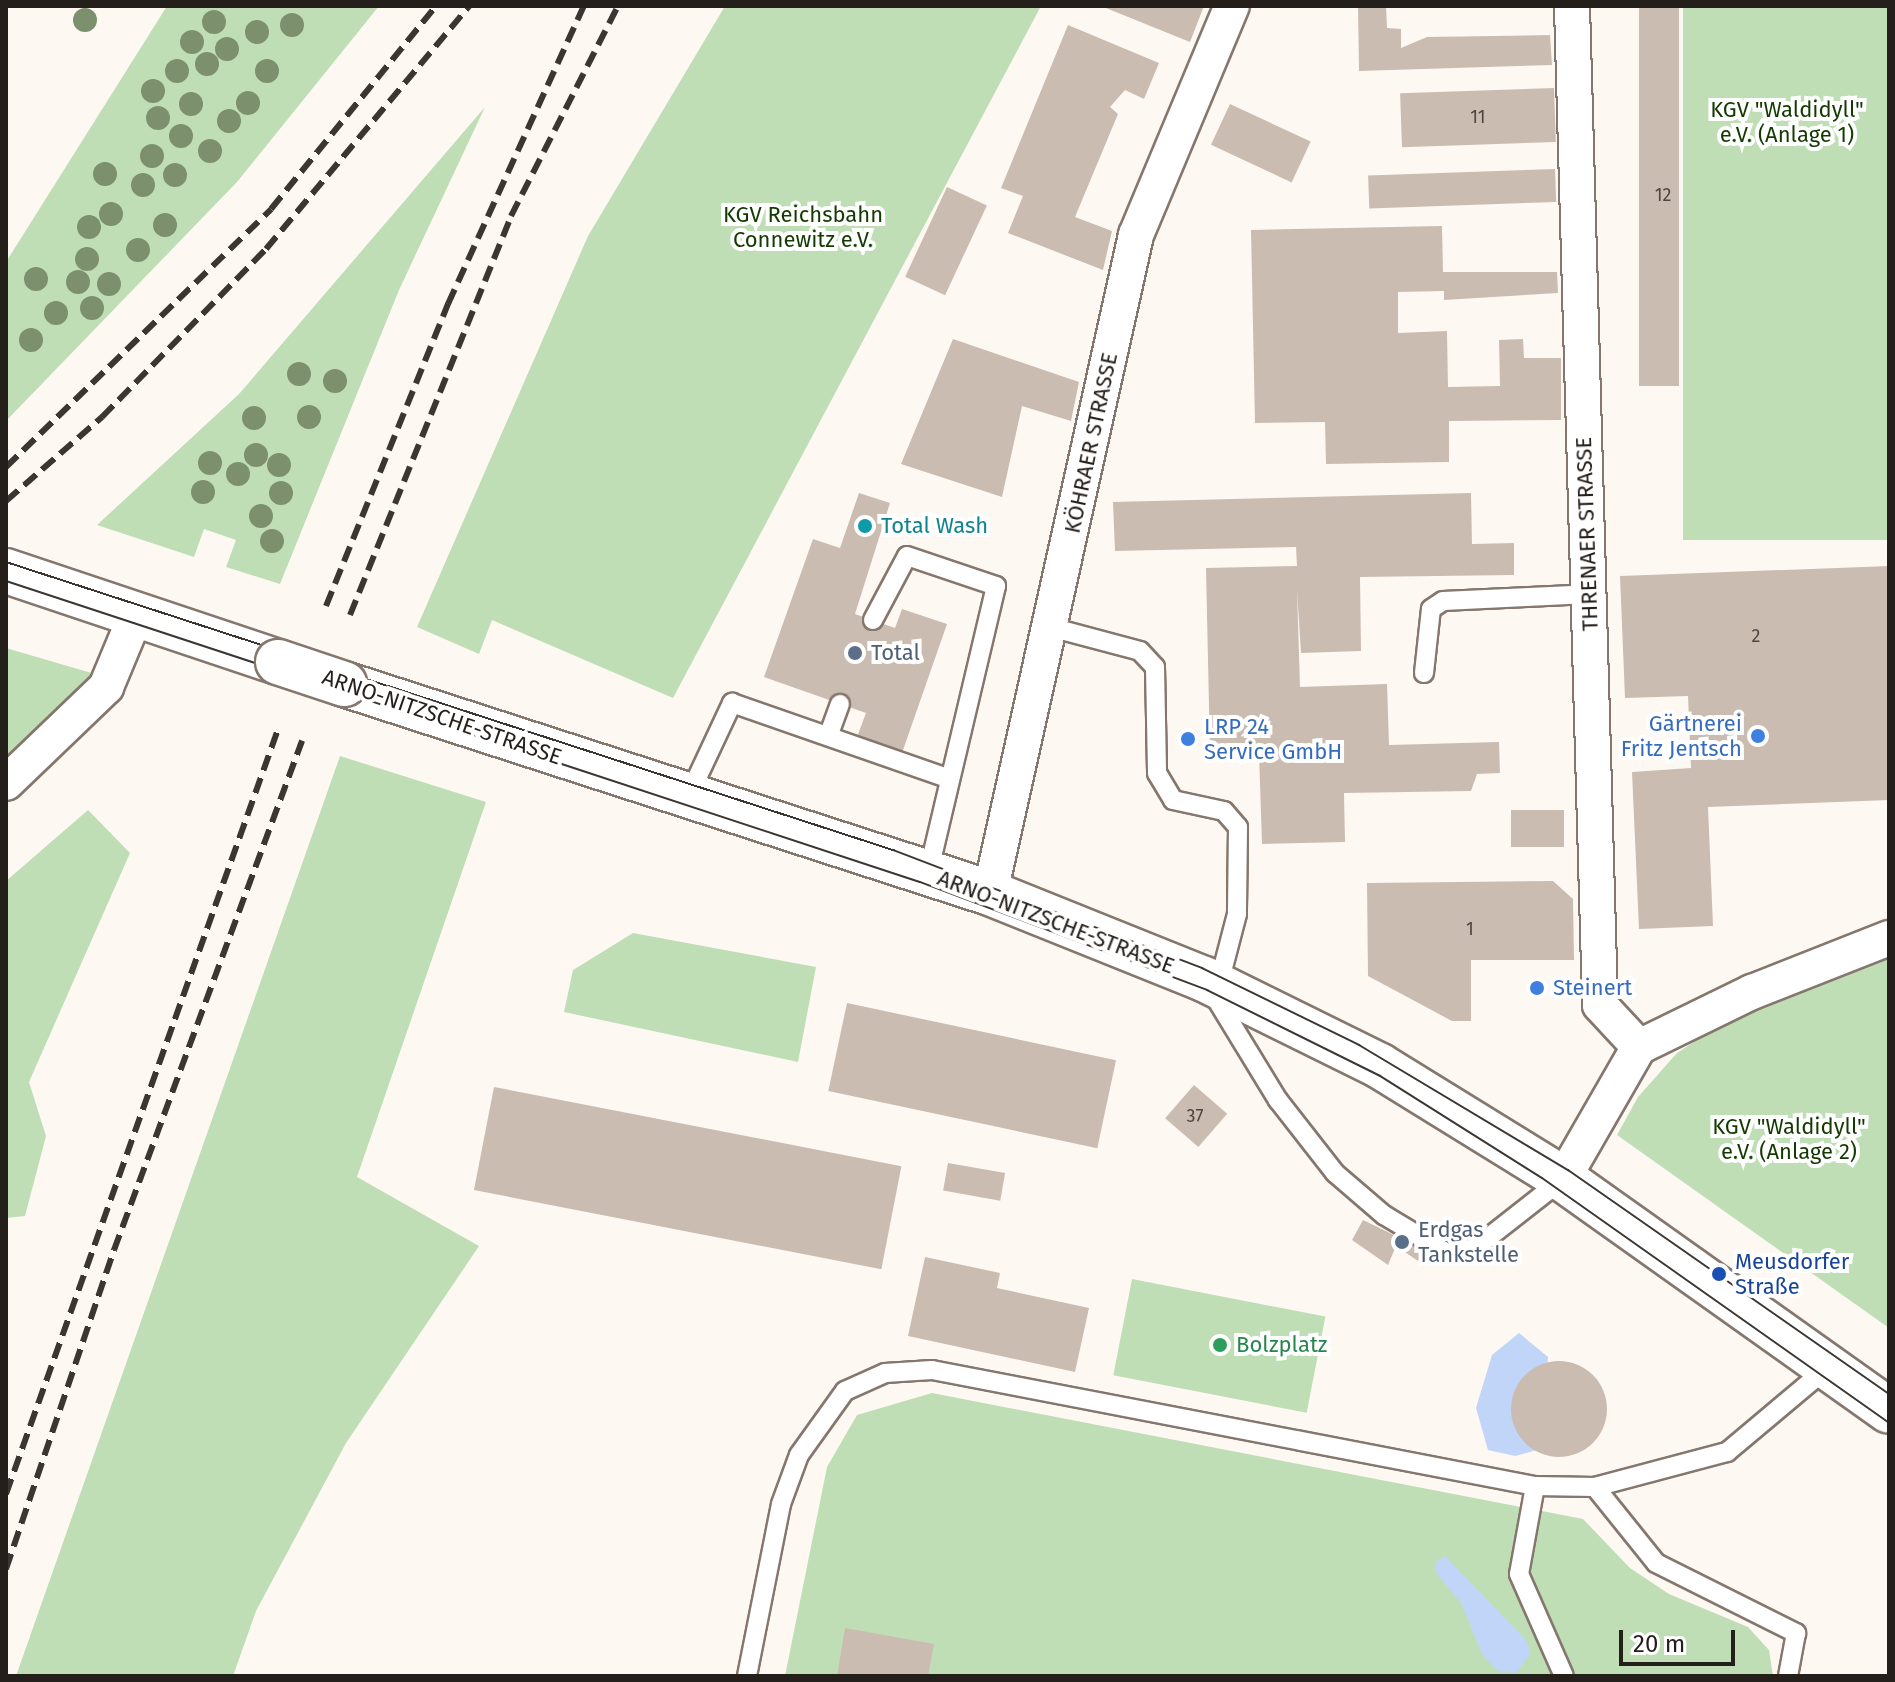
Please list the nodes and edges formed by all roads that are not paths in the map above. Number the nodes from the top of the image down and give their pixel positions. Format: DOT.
graph roads {
  1 [pos="1232,6"];
  2 [pos="1572,6"];
  3 [pos="6,571"];
  4 [pos="1589,594"];
  5 [pos="136,615"];
  6 [pos="873,620"];
  7 [pos="1050,627"];
  8 [pos="1424,673"];
  9 [pos="840,704"];
  10 [pos="829,734"];
  11 [pos="950,779"];
  12 [pos="6,783"];
  13 [pos="687,799"];
  14 [pos="928,873"];
  15 [pos="990,893"];
  16 [pos="1889,938"];
  17 [pos="1211,983"];
  18 [pos="1639,1047"];
  19 [pos="1563,1179"];
  20 [pos="1827,1368"];
  21 [pos="1889,1411"];
  22 [pos="1535,1486"];
  23 [pos="1595,1487"];
  24 [pos="747,1676"];
  25 [pos="1564,1676"];
  26 [pos="1788,1676"];
  1 -- 7 [label="street, KÖHRAER STRASSE"];
  2 -- 4 [label="street, THRENAER STRASSE"];
  3 -- 5 [label="main road, ARNO-NITZSCHE-STRASSE"];
  4 -- 8 [label="lane"];
  4 -- 18 [label="street, THRENAER STRASSE"];
  5 -- 12 [label="street"];
  5 -- 13 [label="main road, ARNO-NITZSCHE-STRASSE, bridge"];
  6 -- 11 [label="lane"];
  7 -- 15 [label="street, KÖHRAER STRASSE"];
  7 -- 17 [label="lane"];
  9 -- 10 [label="lane"];
  10 -- 11 [label="lane"];
  10 -- 13 [label="lane"];
  11 -- 14 [label="lane"];
  13 -- 14 [label="main road, ARNO-NITZSCHE-STRASSE"];
  14 -- 15 [label="main road, ARNO-NITZSCHE-STRASSE"];
  15 -- 17 [label="main road, ARNO-NITZSCHE-STRASSE"];
  16 -- 18 [label="street"];
  17 -- 19 [label="main road, ARNO-NITZSCHE-STRASSE"];
  17 -- 19 [label="lane"];
  18 -- 19 [label="street"];
  19 -- 20 [label="main road, ARNO-NITZSCHE-STRASSE"];
  20 -- 21 [label="main road, ARNO-NITZSCHE-STRASSE"];
  20 -- 23 [label="lane"];
  22 -- 23 [label="lane"];
  22 -- 24 [label="lane"];
  22 -- 25 [label="lane"];
  23 -- 26 [label="lane"];
}
